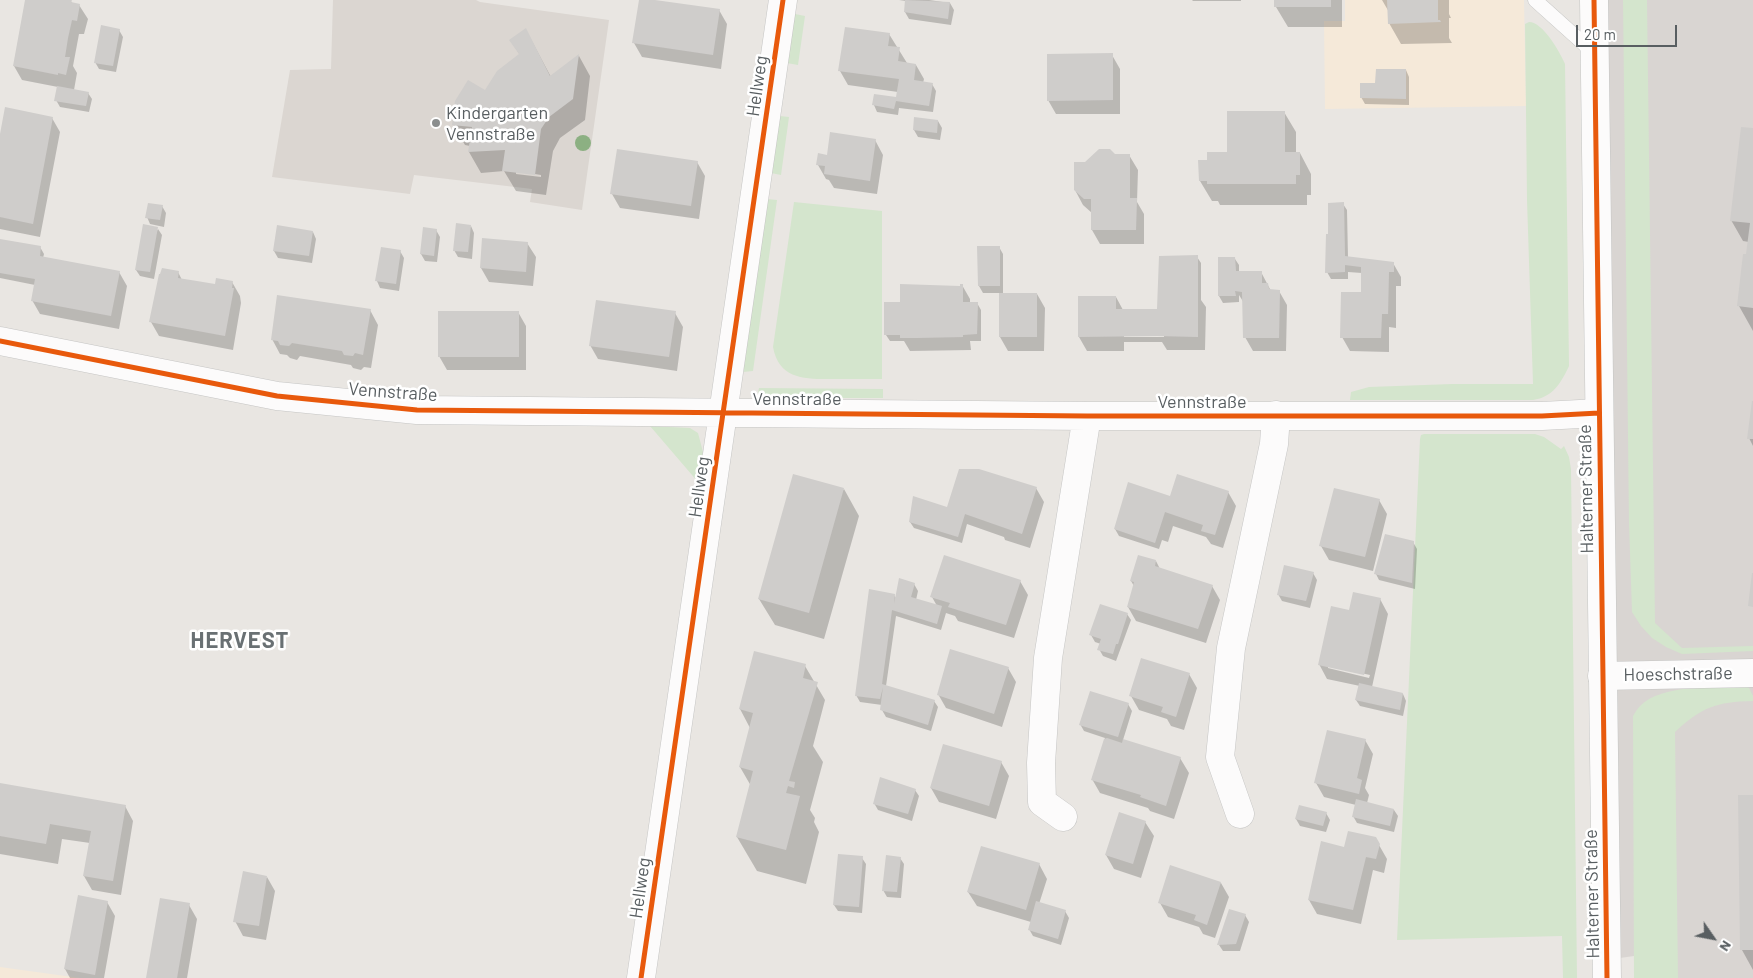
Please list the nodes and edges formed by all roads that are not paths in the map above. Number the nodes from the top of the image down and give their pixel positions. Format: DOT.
graph roads {
  1 [pos="783,0"];
  2 [pos="1535,0"];
  3 [pos="1594,0"];
  4 [pos="1595,54"];
  5 [pos="0,341"];
  6 [pos="724,413"];
  7 [pos="1599,413"];
  8 [pos="1276,415"];
  9 [pos="1087,416"];
  10 [pos="1753,673"];
  11 [pos="1602,676"];
  12 [pos="1240,814"];
  13 [pos="1063,817"];
  14 [pos="641,978"];
  15 [pos="1607,978"];
  1 -- 6 [label="street, Hellweg"];
  2 -- 4 [label="lane"];
  3 -- 4 [label="street, Halterner Straße"];
  4 -- 7 [label="street, Halterner Straße"];
  5 -- 6 [label="street, Vennstraße"];
  6 -- 9 [label="street, Vennstraße"];
  6 -- 14 [label="street, Hellweg"];
  7 -- 8 [label="street, Vennstraße"];
  7 -- 11 [label="street, Halterner Straße"];
  8 -- 9 [label="street, Vennstraße"];
  8 -- 12 [label="street"];
  9 -- 13 [label="street"];
  10 -- 11 [label="street, Hoeschstraße"];
  11 -- 15 [label="street, Halterner Straße"];
}
